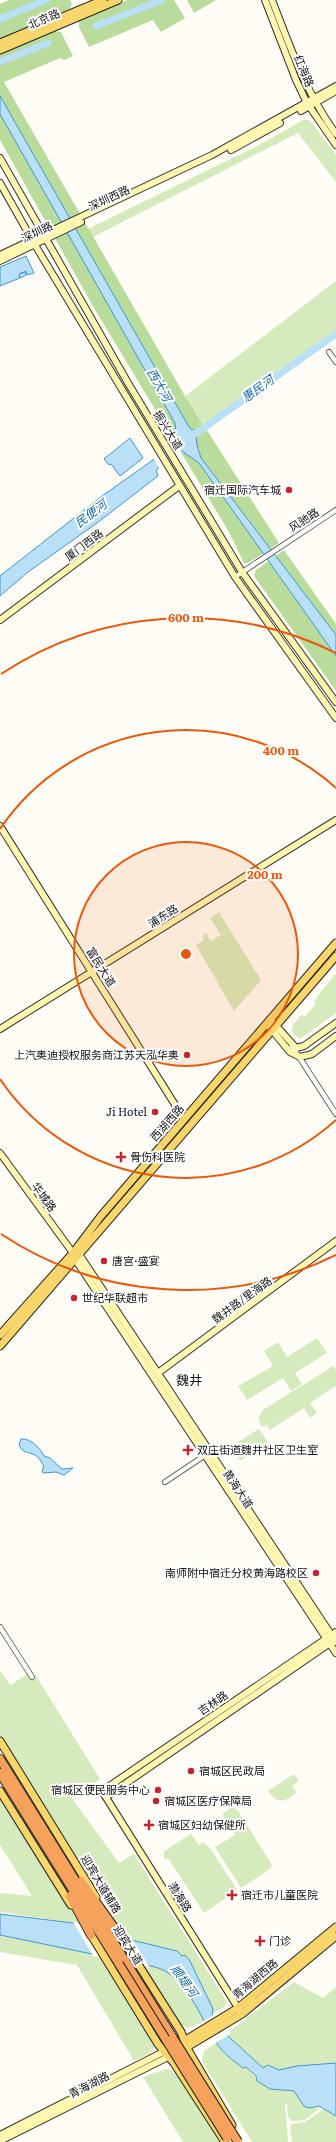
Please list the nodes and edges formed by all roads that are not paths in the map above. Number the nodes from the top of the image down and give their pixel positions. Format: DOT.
graph roads {
  1 [pos="103,0"];
  2 [pos="118,0"];
  3 [pos="265,0"];
  4 [pos="272,0"];
  5 [pos="0,44"];
  6 [pos="0,50"];
  7 [pos="336,86"];
  8 [pos="336,91"];
  9 [pos="311,103"];
  10 [pos="336,134"];
  11 [pos="336,145"];
  12 [pos="0,158"];
  13 [pos="0,183"];
  14 [pos="81,219"];
  15 [pos="45,237"];
  16 [pos="33,243"];
  17 [pos="0,255"];
  18 [pos="0,261"];
  19 [pos="329,352"];
  20 [pos="336,362"];
  21 [pos="180,486"];
  22 [pos="336,510"];
  23 [pos="242,572"];
  24 [pos="235,577"];
  25 [pos="0,620"];
  26 [pos="336,702"];
  27 [pos="336,718"];
  28 [pos="336,820"];
  29 [pos="0,826"];
  30 [pos="336,943"];
  31 [pos="336,956"];
  32 [pos="92,971"];
  33 [pos="336,1023"];
  34 [pos="271,1024"];
  35 [pos="0,1029"];
  36 [pos="336,1036"];
  37 [pos="290,1043"];
  38 [pos="300,1057"];
  39 [pos="336,1114"];
  40 [pos="184,1119"];
  41 [pos="0,1153"];
  42 [pos="336,1241"];
  43 [pos="75,1254"];
  44 [pos="0,1335"];
  45 [pos="0,1346"];
  46 [pos="158,1374"];
  47 [pos="210,1452"];
  48 [pos="204,1456"];
  49 [pos="165,1482"];
  50 [pos="0,1627"];
  51 [pos="333,1639"];
  52 [pos="336,1653"];
  53 [pos="32,1677"];
  54 [pos="0,1740"];
  55 [pos="0,1753"];
  56 [pos="0,1759"];
  57 [pos="0,1773"];
  58 [pos="12,1778"];
  59 [pos="17,1786"];
  60 [pos="102,1791"];
  61 [pos="0,1792"];
  62 [pos="106,1796"];
  63 [pos="39,1836"];
  64 [pos="83,1921"];
  65 [pos="336,1927"];
  66 [pos="118,1933"];
  67 [pos="91,1935"];
  68 [pos="336,1936"];
  69 [pos="240,2011"];
  70 [pos="185,2044"];
  71 [pos="167,2054"];
  72 [pos="0,2135"];
  73 [pos="0,2141"];
  74 [pos="225,2142"];
  75 [pos="229,2142"];
  76 [pos="238,2142"];
  77 [pos="242,2142"];
  1 -- 5 [label="main road, 北京路"];
  2 -- 6 [label="main road, 北京路"];
  3 -- 9 [label="street, 红海路"];
  4 -- 9 [label="street, 红海路"];
  7 -- 9 [label="street, 深圳西路"];
  8 -- 9 [label="street, 深圳西路"];
  9 -- 10 [label="street, 红海路"];
  9 -- 11 [label="street, 红海路"];
  9 -- 14 [label="street, 深圳西路"];
  12 -- 15 [label="street, 振兴大道"];
  13 -- 16 [label="street, 振兴大道"];
  14 -- 15 [label="street, 深圳路"];
  15 -- 16 [label="street, 深圳路"];
  15 -- 23 [label="street, 振兴大道"];
  16 -- 17 [label="street, 深圳路"];
  16 -- 18 [label="street, 深圳路"];
  16 -- 21 [label="street, 振兴大道"];
  19 -- 20 [label="street"];
  21 -- 24 [label="street, 振兴大道"];
  21 -- 25 [label="street, 厦门西路"];
  22 -- 23 [label="street, 风驰路"];
  23 -- 24 [label="street, 风驰路"];
  23 -- 26 [label="street, 振兴大道"];
  24 -- 27 [label="street, 振兴大道"];
  28 -- 32 [label="street, 浦东路"];
  29 -- 32 [label="street, 富民大道"];
  30 -- 34 [label="main road, 西湖西路"];
  31 -- 34 [label="main road, 西湖西路"];
  32 -- 35 [label="street, 浦东路"];
  32 -- 40 [label="street, 富民大道"];
  33 -- 37 [label="street"];
  34 -- 37 [label="street"];
  34 -- 38 [label="street"];
  34 -- 40 [label="main road, 西湖西路"];
  34 -- 43 [label="main road, 西湖西路"];
  36 -- 38 [label="street"];
  37 -- 38 [label="street"];
  38 -- 39 [label="street"];
  40 -- 43 [label="main road, 西湖西路"];
  41 -- 43 [label="street, 华城路"];
  42 -- 46 [label="street, 魏井路/里海路"];
  43 -- 44 [label="main road, 西湖西路"];
  43 -- 45 [label="main road, 西湖西路"];
  43 -- 46 [label="street, 黄海大道"];
  43 -- 48 [label="street, 黄海大道"];
  46 -- 47 [label="street, 黄海大道"];
  47 -- 48 [label="street"];
  47 -- 51 [label="street, 黄海大道"];
  48 -- 49 [label="street"];
  48 -- 51 [label="street, 黄海大道"];
  50 -- 53 [label="street"];
  51 -- 52 [label="street, 黄海大道"];
  51 -- 60 [label="street, 吉林路"];
  51 -- 62 [label="street, 吉林路"];
  54 -- 66 [label="main road, 迎宾大道辅路"];
  55 -- 58 [label="highway"];
  56 -- 58 [label="highway, 迎宾大道"];
  57 -- 63 [label="highway, 迎宾大道"];
  58 -- 59 [label="highway, 迎宾大道"];
  59 -- 66 [label="highway"];
  59 -- 76 [label="highway, 迎宾大道, bridge"];
  60 -- 62 [label="street, 渤海路"];
  61 -- 64 [label="main road"];
  62 -- 69 [label="street, 渤海路"];
  63 -- 64 [label="highway"];
  63 -- 75 [label="highway, 迎宾大道, bridge"];
  64 -- 67 [label="highway"];
  65 -- 69 [label="main road, 青海湖西路"];
  66 -- 70 [label="main road, 迎宾大道辅路"];
  67 -- 71 [label="main road"];
  68 -- 69 [label="main road, 青海湖西路"];
  69 -- 70 [label="main road, 青海湖西路"];
  70 -- 71 [label="street, 青海湖路"];
  70 -- 77 [label="main road, 迎宾大道辅路"];
  71 -- 72 [label="street, 青海湖路"];
  71 -- 73 [label="street, 青海湖路"];
  71 -- 74 [label="main road"];
}
